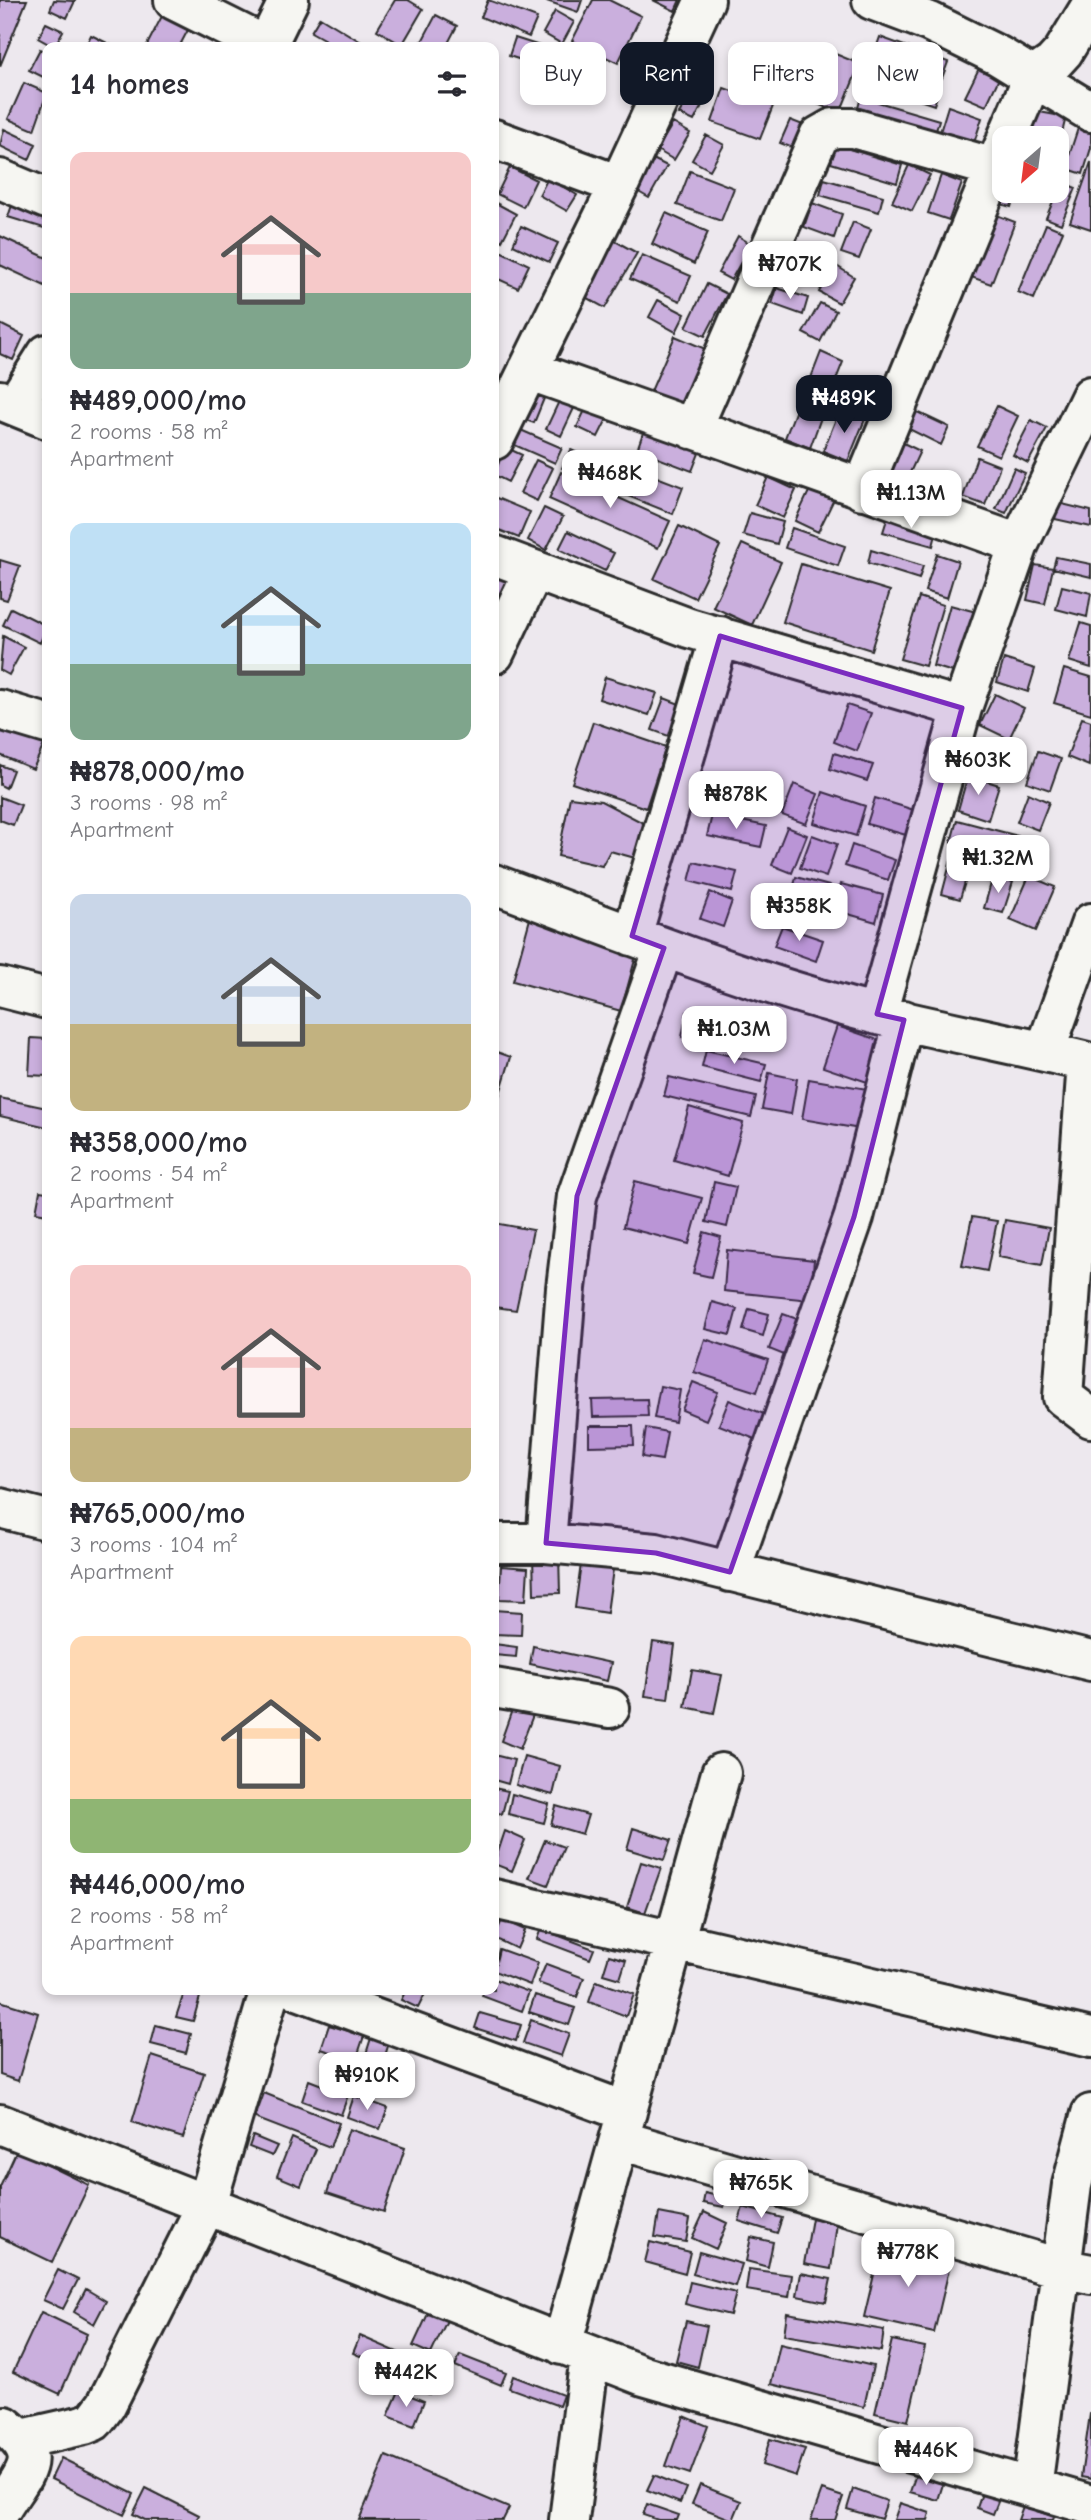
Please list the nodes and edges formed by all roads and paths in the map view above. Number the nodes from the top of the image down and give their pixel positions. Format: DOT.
graph roads {
  1 [pos="174,0"];
  2 [pos="289,0"];
  3 [pos="705,0"];
  4 [pos="872,0"];
  5 [pos="1091,6"];
  6 [pos="257,42"];
  7 [pos="269,42"];
  8 [pos="1033,77"];
  9 [pos="1091,112"];
  10 [pos="1012,126"];
  11 [pos="499,141"];
  12 [pos="992,149"];
  13 [pos="992,174"];
  14 [pos="0,180"];
  15 [pos="619,185"];
  16 [pos="42,198"];
  17 [pos="42,364"];
  18 [pos="528,370"];
  19 [pos="1091,396"];
  20 [pos="21,408"];
  21 [pos="692,429"];
  22 [pos="499,430"];
  23 [pos="862,490"];
  24 [pos="1019,544"];
  25 [pos="499,557"];
  26 [pos="534,570"];
  27 [pos="720,636"];
  28 [pos="499,644"];
  29 [pos="962,708"];
  30 [pos="0,710"];
  31 [pos="42,723"];
  32 [pos="499,886"];
  33 [pos="1091,923"];
  34 [pos="648,942"];
  35 [pos="0,988"];
  36 [pos="42,998"];
  37 [pos="890,1017"];
  38 [pos="1045,1051"];
  39 [pos="1089,1062"];
  40 [pos="1091,1418"];
  41 [pos="0,1508"];
  42 [pos="42,1519"];
  43 [pos="499,1543"];
  44 [pos="546,1543"];
  45 [pos="730,1572"];
  46 [pos="1091,1661"];
  47 [pos="499,1689"];
  48 [pos="610,1709"];
  49 [pos="721,1773"];
  50 [pos="499,1900"];
  51 [pos="676,1940"];
  52 [pos="269,1995"];
  53 [pos="310,1995"];
  54 [pos="1091,2038"];
  55 [pos="1091,2114"];
  56 [pos="0,2124"];
  57 [pos="624,2126"];
  58 [pos="207,2204"];
  59 [pos="1075,2271"];
  60 [pos="576,2350"];
  61 [pos="11,2432"];
  62 [pos="1032,2488"];
  63 [pos="1091,2505"];
  64 [pos="0,2513"];
  65 [pos="9,2520"];
  66 [pos="569,2520"];
  1 -- 6 [label="street"];
  2 -- 7 [label="street"];
  3 -- 15 [label="street"];
  4 -- 8 [label="street"];
  5 -- 8 [label="street"];
  8 -- 9 [label="street"];
  8 -- 10 [label="street"];
  11 -- 15 [label="street"];
  12 -- 21 [label="street"];
  13 -- 23 [label="street"];
  14 -- 16 [label="street"];
  15 -- 18 [label="street"];
  17 -- 20 [label="street"];
  18 -- 21 [label="street"];
  18 -- 22 [label="street"];
  19 -- 24 [label="street"];
  21 -- 23 [label="street"];
  23 -- 24 [label="street"];
  24 -- 29 [label="street"];
  25 -- 26 [label="street"];
  26 -- 27 [label="street"];
  26 -- 28 [label="street"];
  27 -- 29 [label="street"];
  27 -- 34 [label="street"];
  29 -- 37 [label="street"];
  30 -- 31 [label="street"];
  32 -- 34 [label="street"];
  33 -- 38 [label="street"];
  34 -- 37 [label="street"];
  34 -- 44 [label="street"];
  35 -- 36 [label="street"];
  37 -- 38 [label="street"];
  37 -- 45 [label="street"];
  38 -- 39 [label="street"];
  39 -- 40 [label="street"];
  41 -- 42 [label="street"];
  43 -- 44 [label="street"];
  44 -- 45 [label="street"];
  45 -- 46 [label="street"];
  47 -- 48 [label="street"];
  49 -- 51 [label="street"];
  50 -- 51 [label="street"];
  51 -- 54 [label="street"];
  51 -- 57 [label="street"];
  52 -- 58 [label="street"];
  53 -- 57 [label="street"];
  55 -- 59 [label="street"];
  56 -- 58 [label="street"];
  57 -- 59 [label="street"];
  57 -- 60 [label="street"];
  58 -- 60 [label="street"];
  58 -- 61 [label="street"];
  59 -- 62 [label="street"];
  60 -- 62 [label="street"];
  60 -- 66 [label="street"];
  61 -- 64 [label="street"];
  62 -- 63 [label="street"];
  64 -- 65 [label="street"];
}
